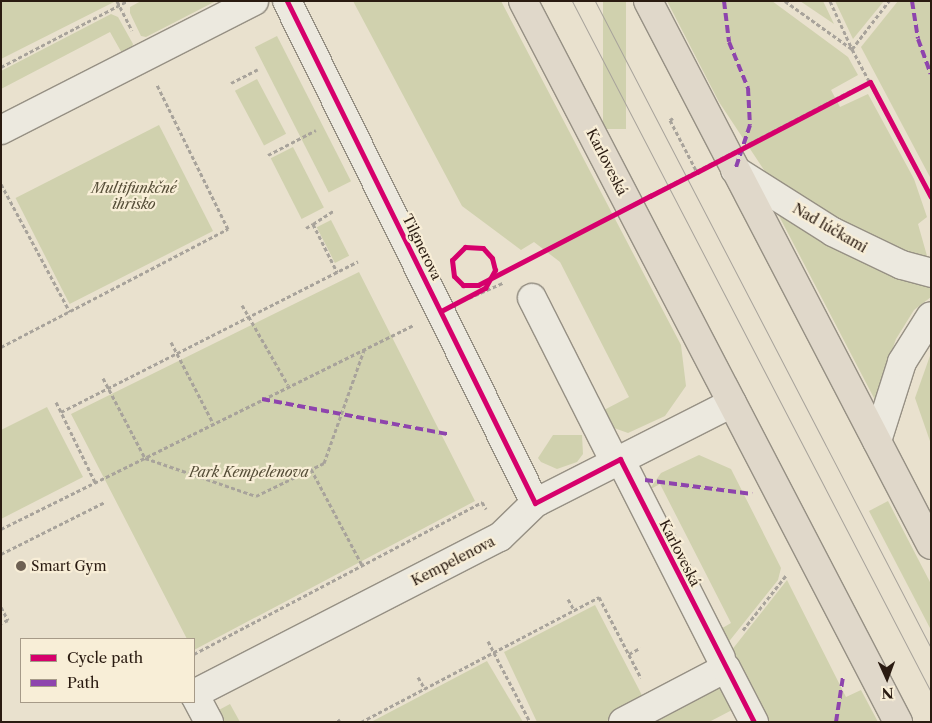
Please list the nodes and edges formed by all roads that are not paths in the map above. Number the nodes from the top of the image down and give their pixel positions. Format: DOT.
graph roads {
  1 [pos="254,1"];
  2 [pos="287,1"];
  3 [pos="523,1"];
  4 [pos="648,1"];
  5 [pos="1,130"];
  6 [pos="736,170"];
  7 [pos="931,273"];
  8 [pos="532,298"];
  9 [pos="931,316"];
  10 [pos="732,403"];
  11 [pos="877,441"];
  12 [pos="617,461"];
  13 [pos="535,503"];
  14 [pos="931,545"];
  15 [pos="724,663"];
  16 [pos="195,693"];
  17 [pos="195,696"];
  18 [pos="209,722"];
  19 [pos="623,722"];
  20 [pos="754,722"];
  21 [pos="898,722"];
  1 -- 5 [label="street"];
  2 -- 13 [label="street, Tilgnerova"];
  3 -- 10 [label="main road, Karloveská"];
  4 -- 6 [label="main road"];
  6 -- 7 [label="street, Nad lúčkami"];
  6 -- 11 [label="main road"];
  8 -- 12 [label="street, Karloveská"];
  9 -- 11 [label="street"];
  10 -- 12 [label="street, Kempelenova"];
  10 -- 21 [label="main road, Karloveská"];
  11 -- 14 [label="main road"];
  12 -- 13 [label="street, Kempelenova"];
  12 -- 15 [label="street, Karloveská"];
  13 -- 16 [label="street, Kempelenova"];
  15 -- 19 [label="street"];
  15 -- 20 [label="street, Karloveská"];
  17 -- 18 [label="street, Kempelenova"];
}
